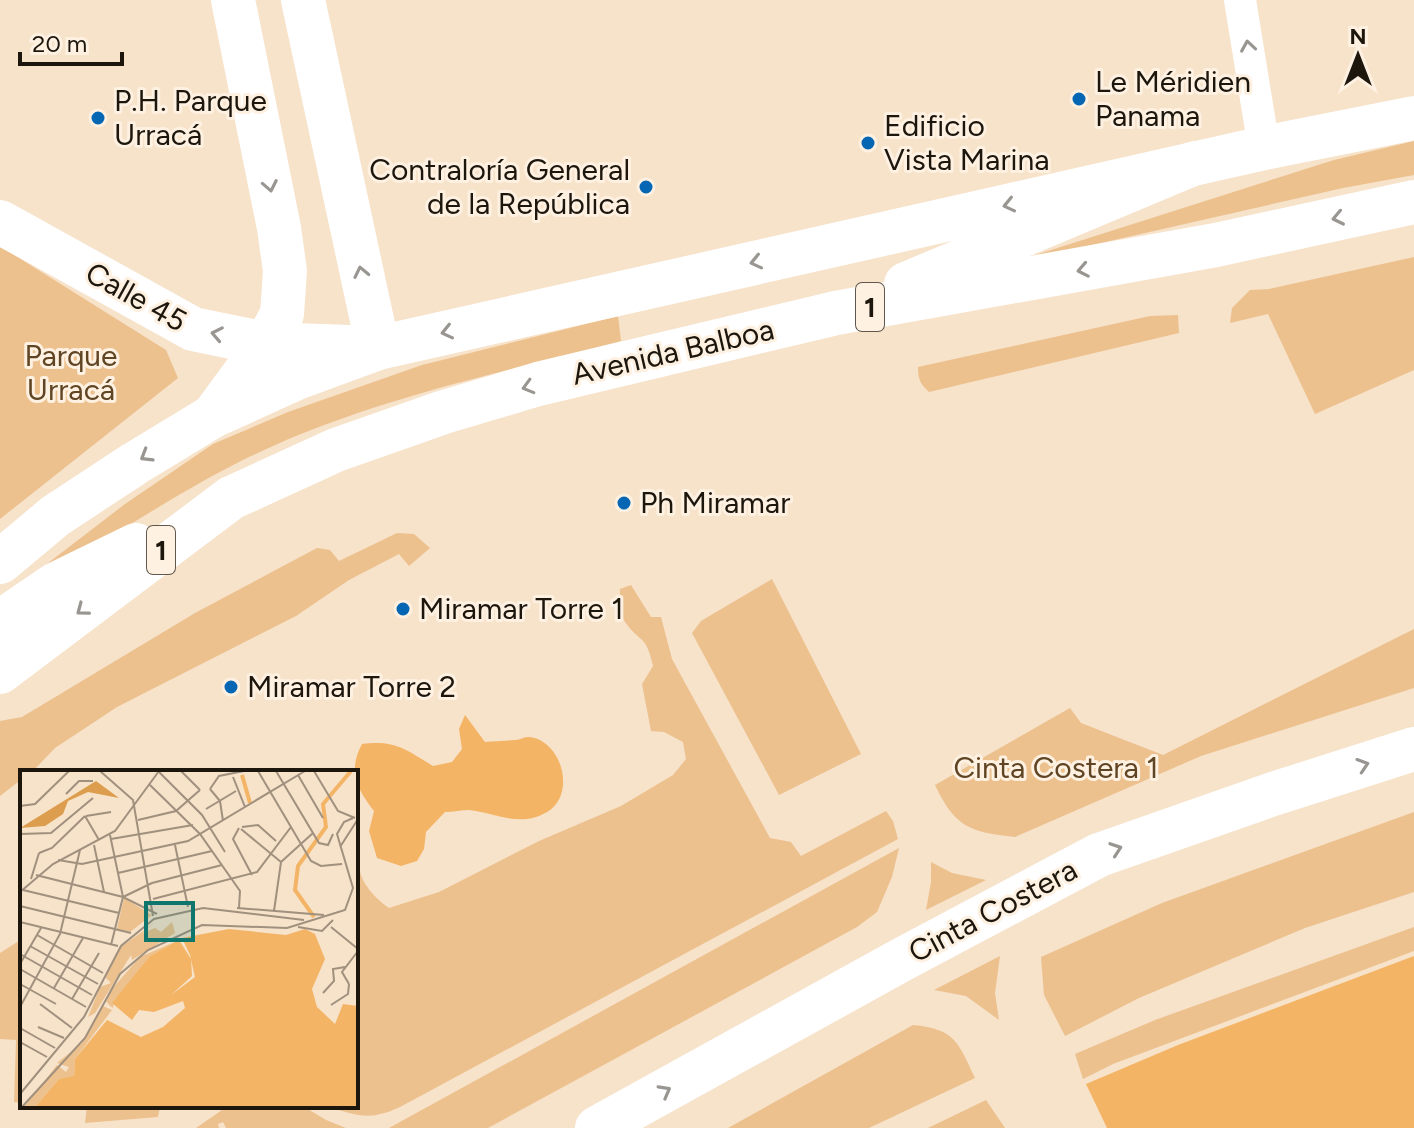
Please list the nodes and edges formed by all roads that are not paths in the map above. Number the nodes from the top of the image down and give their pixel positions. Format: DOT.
graph roads {
  1 [pos="233,0"];
  2 [pos="303,0"];
  3 [pos="1240,0"];
  4 [pos="1414,118"];
  5 [pos="1264,148"];
  6 [pos="1195,163"];
  7 [pos="1414,202"];
  8 [pos="0,222"];
  9 [pos="836,313"];
  10 [pos="266,344"];
  11 [pos="378,348"];
  12 [pos="213,416"];
  13 [pos="231,498"];
  14 [pos="0,562"];
  15 [pos="0,622"];
  16 [pos="0,672"];
  17 [pos="1414,749"];
  18 [pos="597,1128"];
  1 -- 10 [label="main road, one-way"];
  11 -- 2 [label="main road, one-way"];
  5 -- 3 [label="street, one-way"];
  4 -- 5 [label="main road, 1"];
  5 -- 6 [label="main road, 1"];
  6 -- 9 [label="main road"];
  6 -- 11 [label="main road, 1, one-way"];
  7 -- 9 [label="main road, Avenida Balboa / 1, one-way"];
  10 -- 8 [label="main road, Calle 45, one-way"];
  9 -- 13 [label="main road, Avenida Balboa / 1, one-way"];
  10 -- 11 [label="main road, Calle 45"];
  10 -- 12 [label="main road"];
  11 -- 12 [label="main road, 1"];
  12 -- 14 [label="main road, one-way"];
  13 -- 15 [label="main road"];
  13 -- 16 [label="main road, Avenida Balboa / 1, one-way"];
  18 -- 17 [label="main road, Cinta Costera, one-way"];
}
